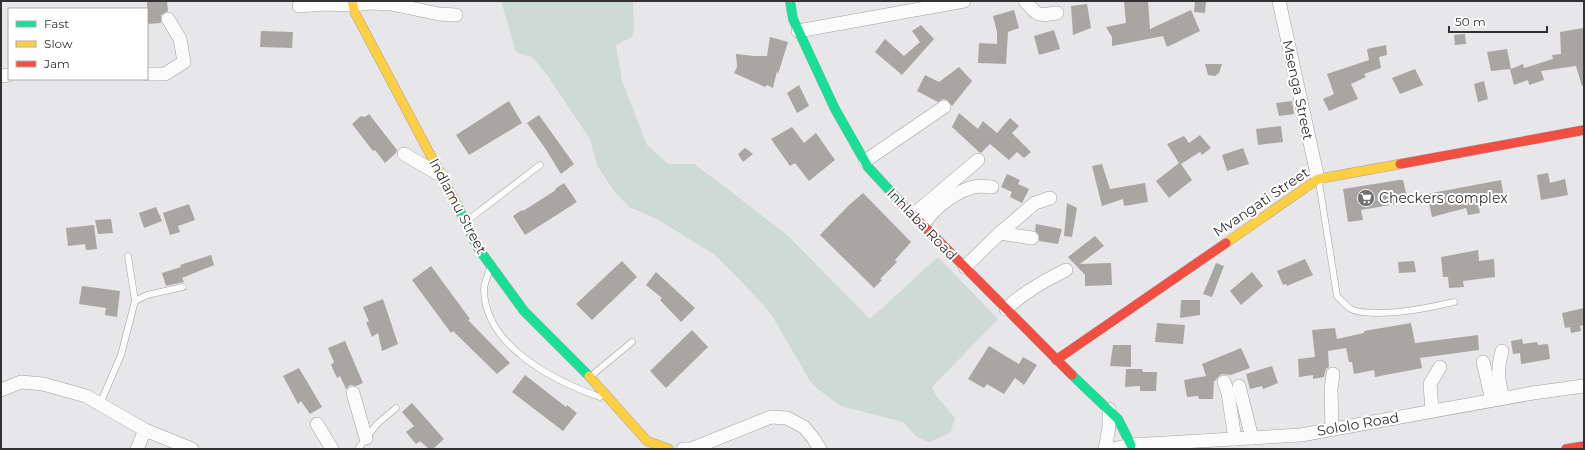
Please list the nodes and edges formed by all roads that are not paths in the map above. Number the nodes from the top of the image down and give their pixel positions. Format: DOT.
graph roads {
  1 [pos="790,1"];
  2 [pos="964,1"];
  3 [pos="1025,1"];
  4 [pos="1279,1"];
  5 [pos="353,3"];
  6 [pos="298,6"];
  7 [pos="1057,13"];
  8 [pos="456,15"];
  9 [pos="168,19"];
  10 [pos="798,31"];
  11 [pos="148,74"];
  12 [pos="944,107"];
  13 [pos="1584,130"];
  14 [pos="404,154"];
  15 [pos="978,160"];
  16 [pos="865,161"];
  17 [pos="540,165"];
  18 [pos="442,176"];
  19 [pos="1318,179"];
  20 [pos="992,188"];
  21 [pos="1050,198"];
  22 [pos="914,215"];
  23 [pos="466,221"];
  24 [pos="923,225"];
  25 [pos="1000,233"];
  26 [pos="1032,238"];
  27 [pos="128,256"];
  28 [pos="491,266"];
  29 [pos="965,267"];
  30 [pos="1066,270"];
  31 [pos="183,287"];
  32 [pos="135,301"];
  33 [pos="1454,302"];
  34 [pos="1006,309"];
  35 [pos="632,342"];
  36 [pos="1502,351"];
  37 [pos="1056,360"];
  38 [pos="1483,362"];
  39 [pos="1440,367"];
  40 [pos="1333,374"];
  41 [pos="590,377"];
  42 [pos="1224,382"];
  43 [pos="1239,386"];
  44 [pos="1584,386"];
  45 [pos="1,390"];
  46 [pos="353,393"];
  47 [pos="1497,399"];
  48 [pos="610,401"];
  49 [pos="100,404"];
  50 [pos="396,408"];
  51 [pos="1109,409"];
  52 [pos="1432,411"];
  53 [pos="317,424"];
  54 [pos="1332,429"];
  55 [pos="145,430"];
  56 [pos="366,438"];
  57 [pos="1252,438"];
  58 [pos="1234,439"];
  59 [pos="1131,445"];
  60 [pos="1584,446"];
  61 [pos="137,449"];
  62 [pos="192,449"];
  63 [pos="332,449"];
  64 [pos="358,449"];
  65 [pos="669,449"];
  66 [pos="684,449"];
  67 [pos="820,449"];
  68 [pos="1106,449"];
  69 [pos="1112,449"];
  70 [pos="1566,449"];
  1 -- 10 [label="street, Inhlaba Road"];
  2 -- 10 [label="street"];
  3 -- 7 [label="street"];
  4 -- 19 [label="street, Msenga Street"];
  5 -- 6 [label="street"];
  5 -- 8 [label="street"];
  5 -- 18 [label="street, Indlamu Street"];
  9 -- 11 [label="street"];
  10 -- 16 [label="street, Inhlaba Road"];
  12 -- 16 [label="street"];
  13 -- 19 [label="street, Mvangati Street"];
  14 -- 18 [label="street"];
  15 -- 22 [label="street"];
  16 -- 22 [label="street, Inhlaba Road"];
  17 -- 23 [label="lane"];
  18 -- 23 [label="street, Indlamu Street"];
  19 -- 33 [label="lane"];
  19 -- 37 [label="street, Mvangati Street"];
  20 -- 24 [label="street"];
  21 -- 25 [label="street"];
  22 -- 24 [label="street, Inhlaba Road"];
  23 -- 28 [label="street, Indlamu Street"];
  24 -- 29 [label="street, Inhlaba Road"];
  25 -- 26 [label="street"];
  25 -- 29 [label="street"];
  27 -- 32 [label="lane"];
  28 -- 41 [label="street, Indlamu Street"];
  28 -- 48 [label="lane"];
  29 -- 34 [label="street, Inhlaba Road"];
  30 -- 34 [label="street"];
  31 -- 32 [label="lane"];
  32 -- 49 [label="lane"];
  34 -- 37 [label="street, Inhlaba Road"];
  35 -- 41 [label="lane"];
  36 -- 47 [label="street"];
  37 -- 51 [label="street, Inhlaba Road"];
  38 -- 47 [label="street"];
  39 -- 52 [label="street"];
  40 -- 54 [label="street"];
  41 -- 48 [label="street, Indlamu Street"];
  42 -- 58 [label="street"];
  43 -- 57 [label="street"];
  44 -- 47 [label="street, Sololo Road"];
  45 -- 49 [label="street"];
  46 -- 56 [label="street"];
  47 -- 52 [label="street, Sololo Road"];
  48 -- 65 [label="street, Indlamu Street"];
  49 -- 55 [label="street"];
  50 -- 56 [label="lane"];
  51 -- 59 [label="street, Inhlaba Road"];
  51 -- 68 [label="street"];
  52 -- 54 [label="street, Sololo Road"];
  53 -- 63 [label="street"];
  54 -- 57 [label="street, Sololo Road"];
  55 -- 61 [label="street"];
  55 -- 62 [label="street"];
  56 -- 64 [label="lane"];
  57 -- 58 [label="street, Sololo Road"];
  58 -- 59 [label="street, Sololo Road"];
  59 -- 69 [label="street, Sololo Road"];
  60 -- 70 [label="street"];
  66 -- 67 [label="street"];
}
